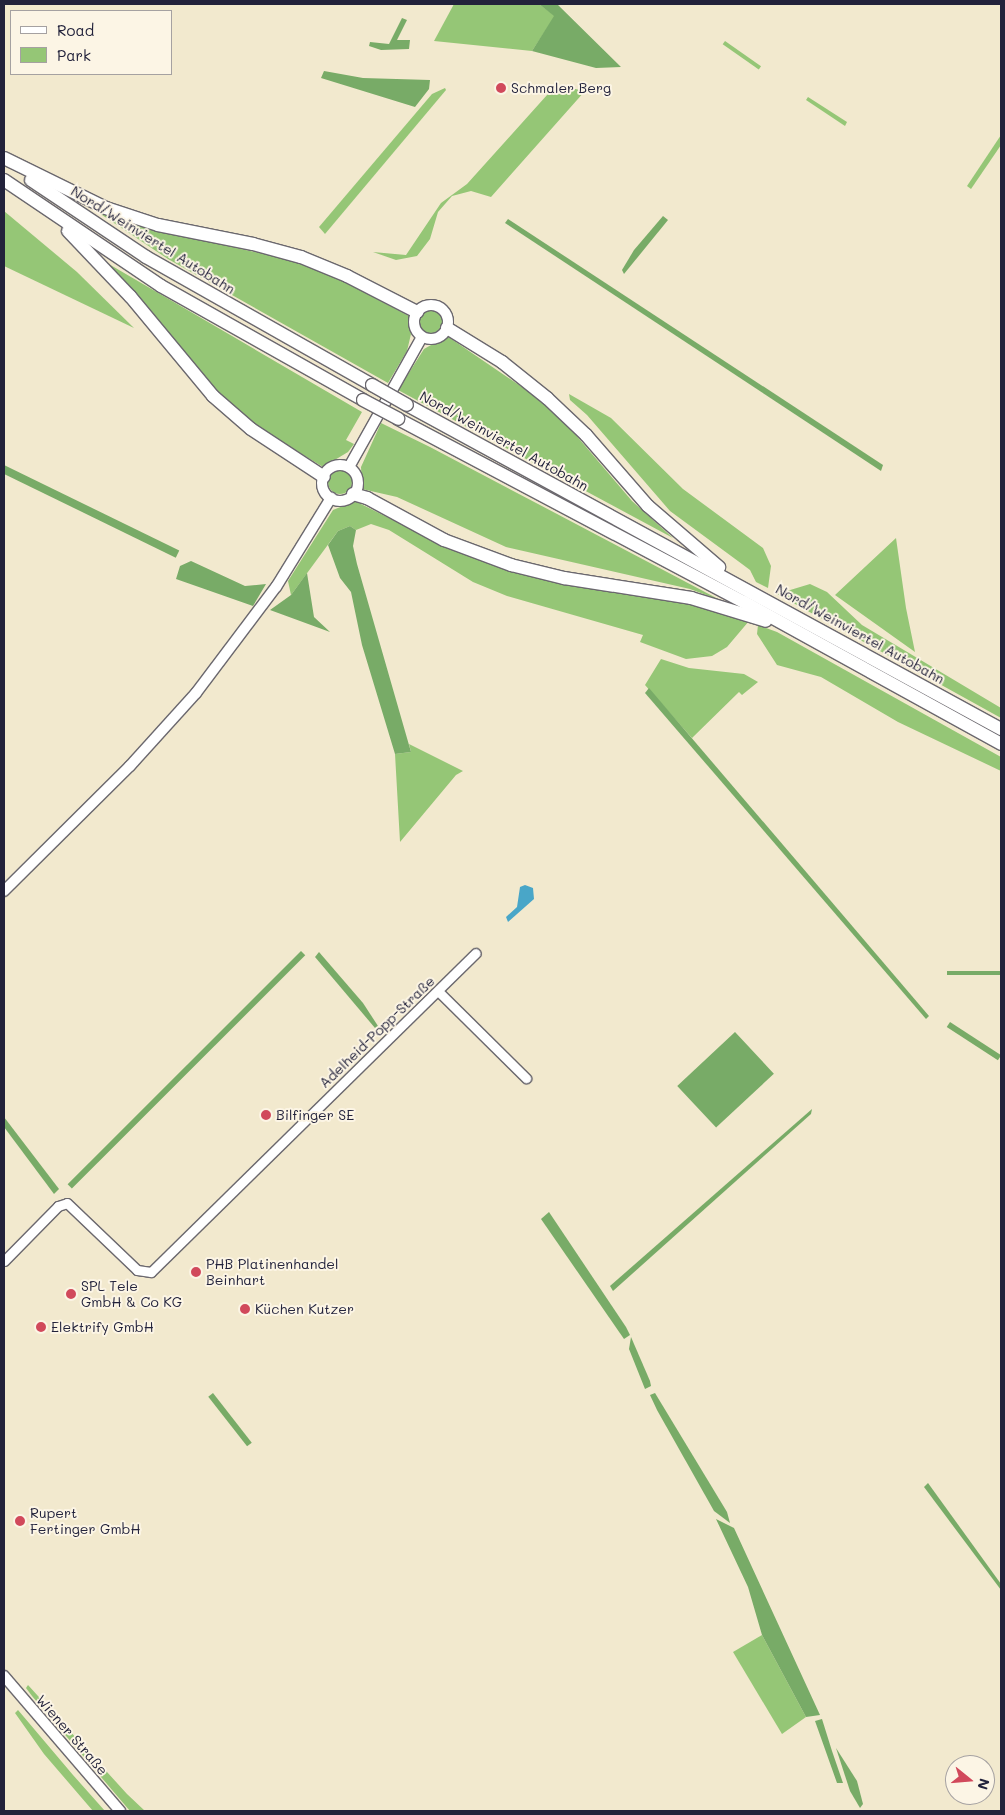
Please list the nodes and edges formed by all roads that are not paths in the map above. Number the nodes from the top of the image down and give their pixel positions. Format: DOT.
graph roads {
  1 [pos="4,159"];
  2 [pos="4,180"];
  3 [pos="56,218"];
  4 [pos="417,312"];
  5 [pos="447,328"];
  6 [pos="422,337"];
  7 [pos="349,467"];
  8 [pos="324,477"];
  9 [pos="354,494"];
  10 [pos="331,498"];
  11 [pos="736,582"];
  12 [pos="801,634"];
  13 [pos="1001,729"];
  14 [pos="1001,744"];
  15 [pos="4,891"];
  16 [pos="476,953"];
  17 [pos="438,991"];
  18 [pos="526,1078"];
  19 [pos="4,1260"];
  20 [pos="4,1676"];
  21 [pos="120,1811"];
  1 -- 4 [label="highway"];
  1 -- 11 [label="highway, Nord/Weinviertel Autobahn, bridge"];
  2 -- 3 [label="highway, Nord/Weinviertel Autobahn"];
  3 -- 8 [label="highway"];
  3 -- 12 [label="highway, Nord/Weinviertel Autobahn, bridge"];
  4 -- 5 [label="main road"];
  4 -- 6 [label="main road"];
  5 -- 6 [label="main road"];
  5 -- 11 [label="highway"];
  6 -- 7 [label="main road"];
  7 -- 8 [label="main road"];
  7 -- 9 [label="main road"];
  8 -- 10 [label="main road"];
  9 -- 10 [label="main road"];
  9 -- 12 [label="highway"];
  10 -- 15 [label="main road"];
  11 -- 13 [label="highway, Nord/Weinviertel Autobahn"];
  12 -- 14 [label="highway, Nord/Weinviertel Autobahn"];
  16 -- 17 [label="street, Adelheid-Popp-Straße"];
  17 -- 18 [label="street"];
  17 -- 19 [label="street, Adelheid-Popp-Straße"];
  20 -- 21 [label="main road, Wiener Straße"];
}
